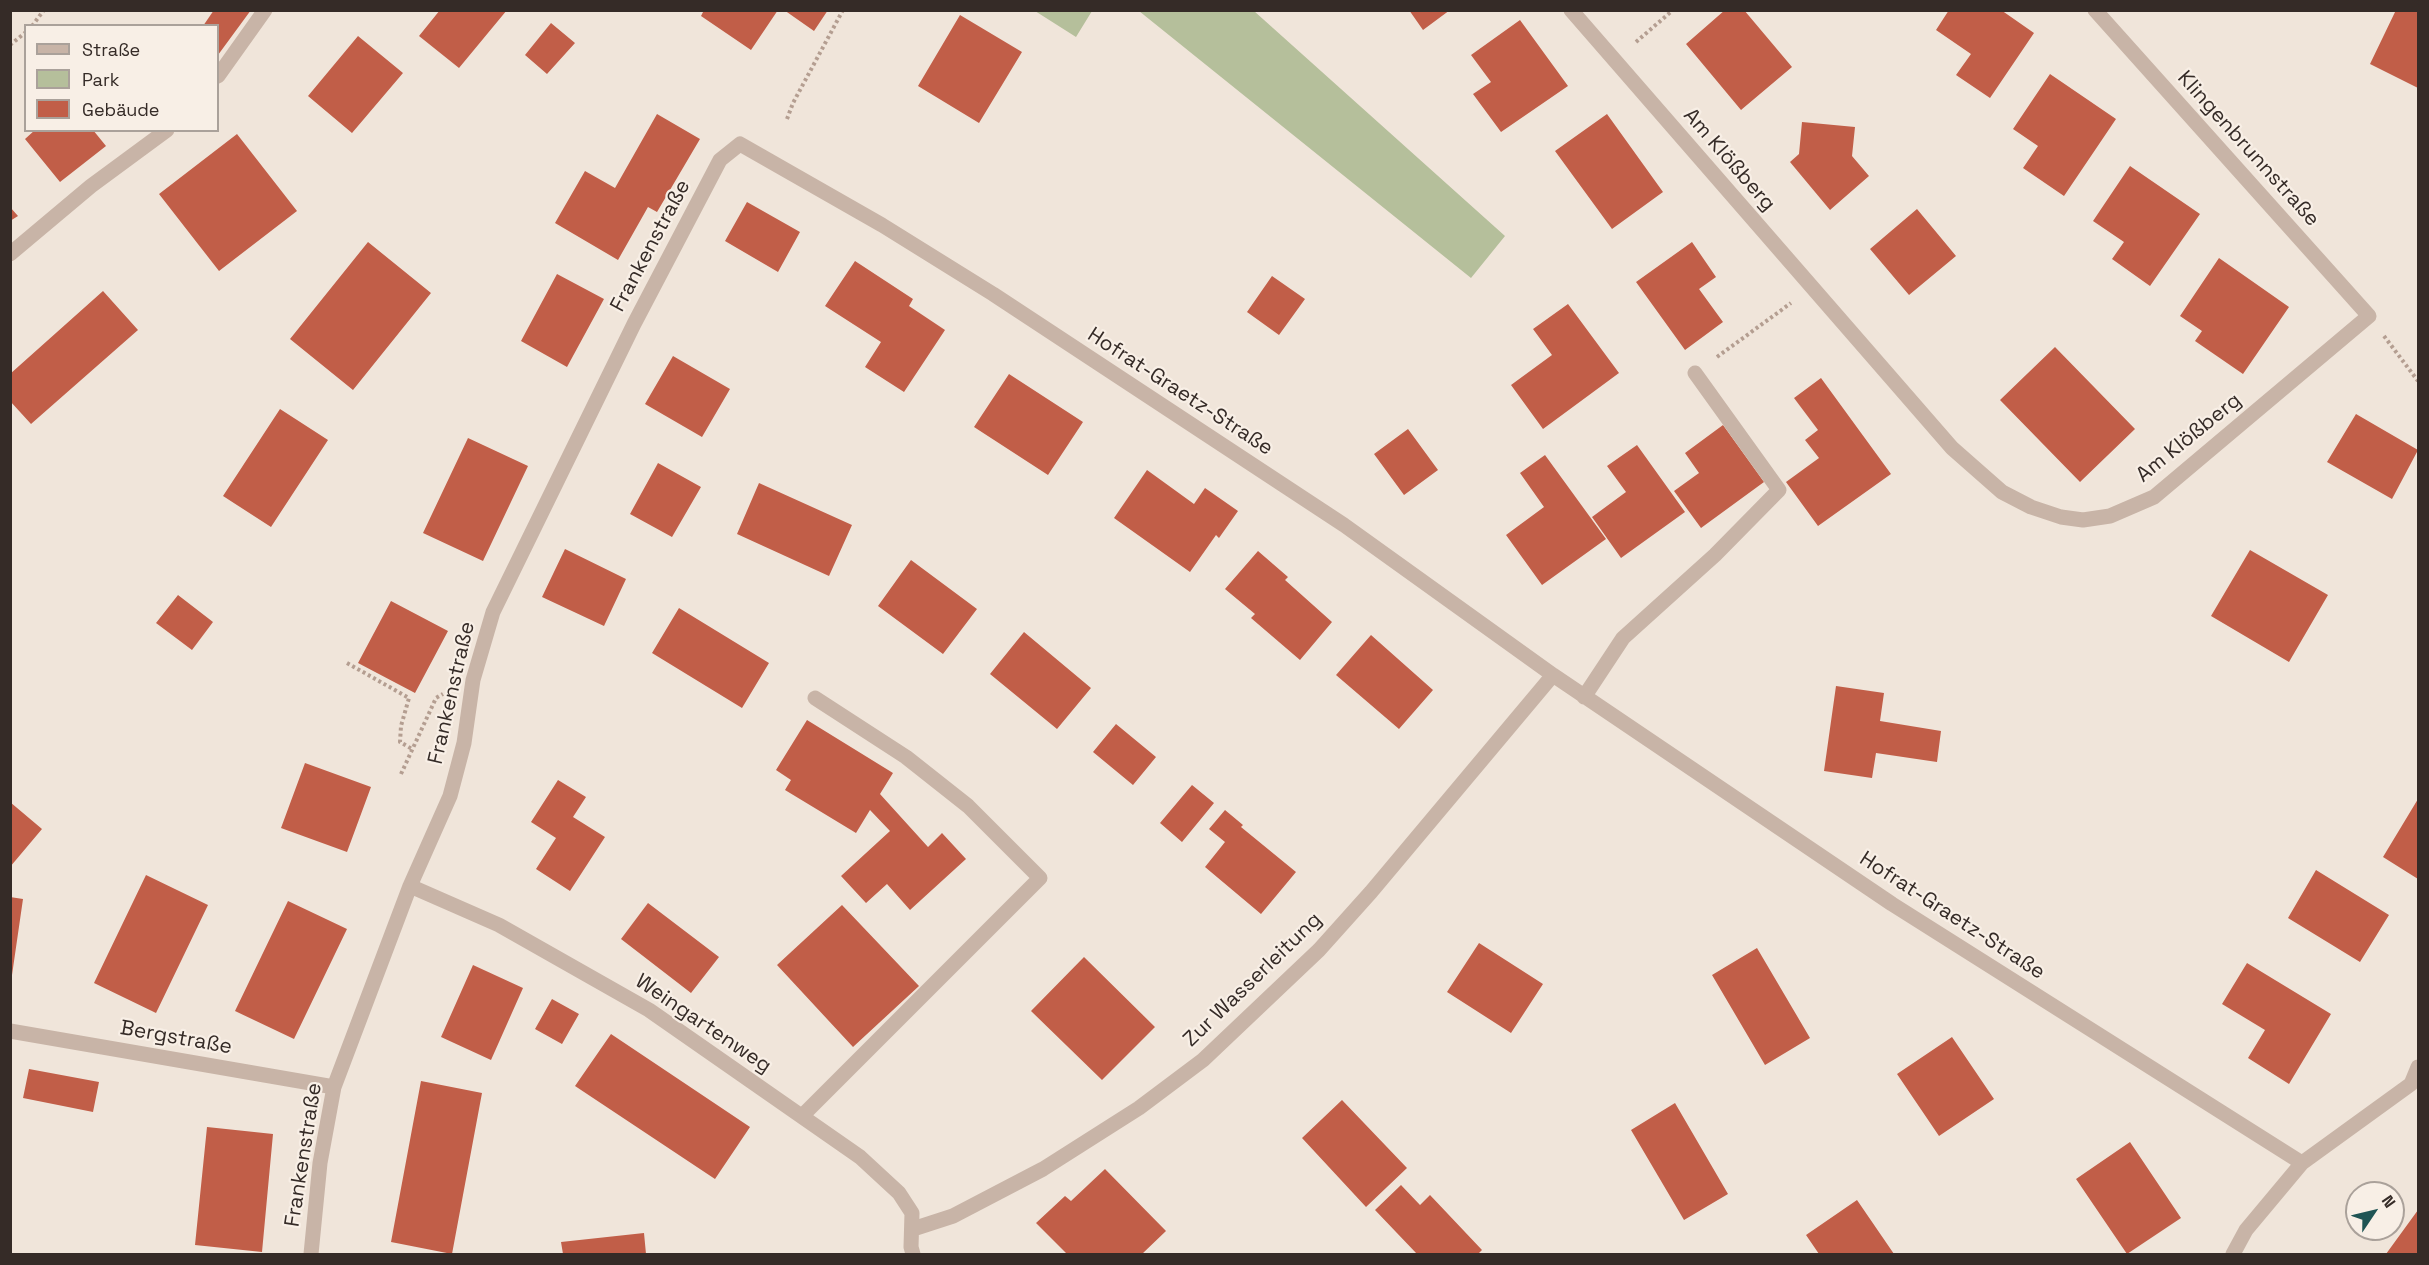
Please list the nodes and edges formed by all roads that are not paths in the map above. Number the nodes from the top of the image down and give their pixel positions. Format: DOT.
graph roads {
  1 [pos="265,10"];
  2 [pos="1571,10"];
  3 [pos="2096,10"];
  4 [pos="219,75"];
  5 [pos="164,132"];
  6 [pos="740,144"];
  7 [pos="10,254"];
  8 [pos="2369,316"];
  9 [pos="1695,373"];
  10 [pos="1552,675"];
  11 [pos="1584,697"];
  12 [pos="815,698"];
  13 [pos="410,886"];
  14 [pos="10,1030"];
  15 [pos="2418,1067"];
  16 [pos="2415,1086"];
  17 [pos="334,1087"];
  18 [pos="802,1116"];
  19 [pos="2302,1163"];
  20 [pos="913,1229"];
  21 [pos="311,1254"];
  22 [pos="913,1254"];
  23 [pos="2233,1254"];
  1 -- 4 [label="street"];
  2 -- 8 [label="street, Am Klößberg"];
  3 -- 8 [label="street, Klingenbrunnstraße"];
  5 -- 7 [label="street"];
  6 -- 10 [label="street, Hofrat-Graetz-Straße"];
  6 -- 13 [label="street, Frankenstraße"];
  9 -- 11 [label="street"];
  10 -- 11 [label="street, Hofrat-Graetz-Straße"];
  10 -- 20 [label="street, Zur Wasserleitung"];
  11 -- 19 [label="street, Hofrat-Graetz-Straße"];
  12 -- 18 [label="street"];
  13 -- 17 [label="street, Frankenstraße"];
  13 -- 18 [label="street, Weingartenweg"];
  14 -- 17 [label="street, Bergstraße"];
  15 -- 16 [label="street"];
  16 -- 19 [label="street"];
  17 -- 21 [label="street, Frankenstraße"];
  18 -- 20 [label="street, Weingartenweg"];
  19 -- 23 [label="street"];
  20 -- 22 [label="street, Weingartenweg"];
}
